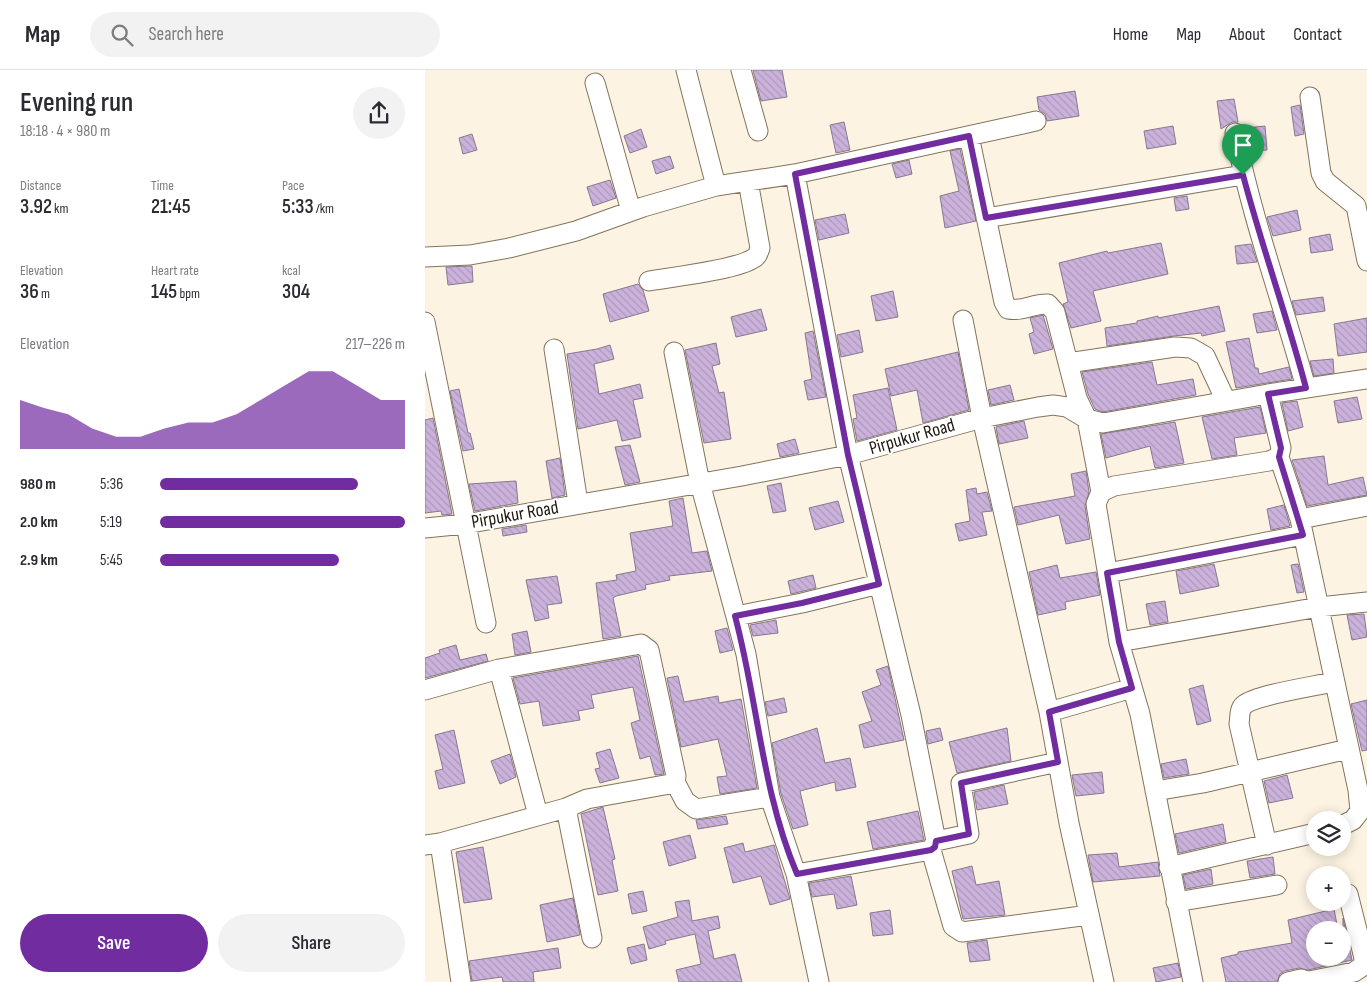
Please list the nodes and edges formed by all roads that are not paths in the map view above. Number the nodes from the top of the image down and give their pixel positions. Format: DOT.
graph roads {
  1 [pos="686,70"];
  2 [pos="741,70"];
  3 [pos="595,83"];
  4 [pos="1310,97"];
  5 [pos="1036,121"];
  6 [pos="757,131"];
  7 [pos="1235,133"];
  8 [pos="969,136"];
  9 [pos="795,174"];
  10 [pos="1243,175"];
  11 [pos="748,181"];
  12 [pos="716,186"];
  13 [pos="1362,205"];
  14 [pos="631,211"];
  15 [pos="986,218"];
  16 [pos="1365,240"];
  17 [pos="425,257"];
  18 [pos="1367,261"];
  19 [pos="649,281"];
  20 [pos="963,320"];
  21 [pos="425,322"];
  22 [pos="554,349"];
  23 [pos="674,352"];
  24 [pos="1068,363"];
  25 [pos="1367,379"];
  26 [pos="1306,388"];
  27 [pos="1268,394"];
  28 [pos="1226,402"];
  29 [pos="982,418"];
  30 [pos="1087,420"];
  31 [pos="848,455"];
  32 [pos="1279,457"];
  33 [pos="700,483"];
  34 [pos="1101,492"];
  35 [pos="578,503"];
  36 [pos="1367,506"];
  37 [pos="465,524"];
  38 [pos="1301,527"];
  39 [pos="425,528"];
  40 [pos="1107,573"];
  41 [pos="879,584"];
  42 [pos="1367,602"];
  43 [pos="1319,607"];
  44 [pos="735,616"];
  45 [pos="486,623"];
  46 [pos="1119,642"];
  47 [pos="499,669"];
  48 [pos="1333,682"];
  49 [pos="1132,688"];
  50 [pos="425,690"];
  51 [pos="1049,712"];
  52 [pos="1348,749"];
  53 [pos="1058,762"];
  54 [pos="1250,773"];
  55 [pos="675,782"];
  56 [pos="1363,789"];
  57 [pos="1155,791"];
  58 [pos="770,797"];
  59 [pos="566,808"];
  60 [pos="538,815"];
  61 [pos="1351,821"];
  62 [pos="1306,835"];
  63 [pos="433,844"];
  64 [pos="1267,845"];
  65 [pos="933,846"];
  66 [pos="1169,867"];
  67 [pos="797,874"];
  68 [pos="1277,885"];
  69 [pos="1176,902"];
  70 [pos="1351,903"];
  71 [pos="1089,915"];
  72 [pos="592,938"];
  73 [pos="461,982"];
  74 [pos="819,982"];
  75 [pos="1104,982"];
  76 [pos="1193,982"];
  77 [pos="1288,982"];
  78 [pos="1309,982"];
  1 -- 12 [label="street"];
  2 -- 6 [label="street"];
  3 -- 14 [label="street"];
  4 -- 13 [label="street"];
  5 -- 8 [label="street"];
  7 -- 10 [label="street"];
  8 -- 9 [label="street"];
  8 -- 15 [label="street"];
  9 -- 11 [label="street"];
  9 -- 31 [label="street"];
  10 -- 15 [label="street"];
  10 -- 26 [label="street"];
  11 -- 12 [label="street"];
  11 -- 19 [label="street"];
  12 -- 14 [label="street"];
  13 -- 16 [label="street"];
  14 -- 17 [label="street"];
  15 -- 24 [label="street"];
  16 -- 18 [label="street"];
  20 -- 29 [label="street"];
  21 -- 37 [label="street"];
  22 -- 35 [label="street"];
  23 -- 33 [label="street"];
  24 -- 28 [label="street"];
  24 -- 30 [label="street"];
  25 -- 26 [label="street, Pirpukur Road"];
  26 -- 27 [label="street, Pirpukur Road"];
  27 -- 28 [label="street, Pirpukur Road"];
  27 -- 32 [label="street"];
  28 -- 30 [label="street, Pirpukur Road"];
  29 -- 30 [label="street, Pirpukur Road"];
  29 -- 31 [label="street, Pirpukur Road"];
  29 -- 51 [label="street"];
  30 -- 34 [label="street"];
  31 -- 33 [label="street, Pirpukur Road"];
  31 -- 41 [label="street"];
  32 -- 34 [label="street"];
  32 -- 38 [label="street"];
  33 -- 35 [label="street, Pirpukur Road"];
  33 -- 44 [label="street"];
  34 -- 40 [label="street"];
  35 -- 37 [label="street, Pirpukur Road"];
  36 -- 38 [label="street"];
  37 -- 39 [label="street, Pirpukur Road"];
  37 -- 45 [label="street"];
  38 -- 40 [label="street"];
  38 -- 43 [label="street"];
  40 -- 46 [label="street"];
  41 -- 44 [label="street"];
  41 -- 65 [label="street"];
  42 -- 43 [label="street"];
  43 -- 46 [label="street"];
  43 -- 48 [label="street"];
  44 -- 58 [label="street"];
  46 -- 49 [label="street"];
  47 -- 50 [label="street"];
  47 -- 55 [label="street"];
  47 -- 60 [label="street"];
  48 -- 52 [label="street"];
  48 -- 54 [label="street"];
  49 -- 51 [label="street"];
  49 -- 57 [label="street"];
  51 -- 53 [label="street"];
  52 -- 54 [label="street"];
  52 -- 56 [label="street"];
  53 -- 65 [label="street"];
  53 -- 71 [label="street"];
  54 -- 57 [label="street"];
  54 -- 64 [label="street"];
  55 -- 58 [label="street"];
  55 -- 59 [label="street"];
  56 -- 61 [label="street"];
  57 -- 66 [label="street"];
  58 -- 67 [label="street"];
  59 -- 60 [label="street"];
  59 -- 72 [label="street"];
  60 -- 63 [label="street"];
  62 -- 64 [label="street"];
  63 -- 73 [label="street"];
  64 -- 66 [label="street"];
  65 -- 67 [label="street"];
  65 -- 71 [label="street"];
  66 -- 69 [label="street"];
  67 -- 74 [label="street"];
  68 -- 69 [label="street"];
  69 -- 76 [label="street"];
  70 -- 78 [label="street"];
  71 -- 75 [label="street"];
  77 -- 78 [label="street"];
}
